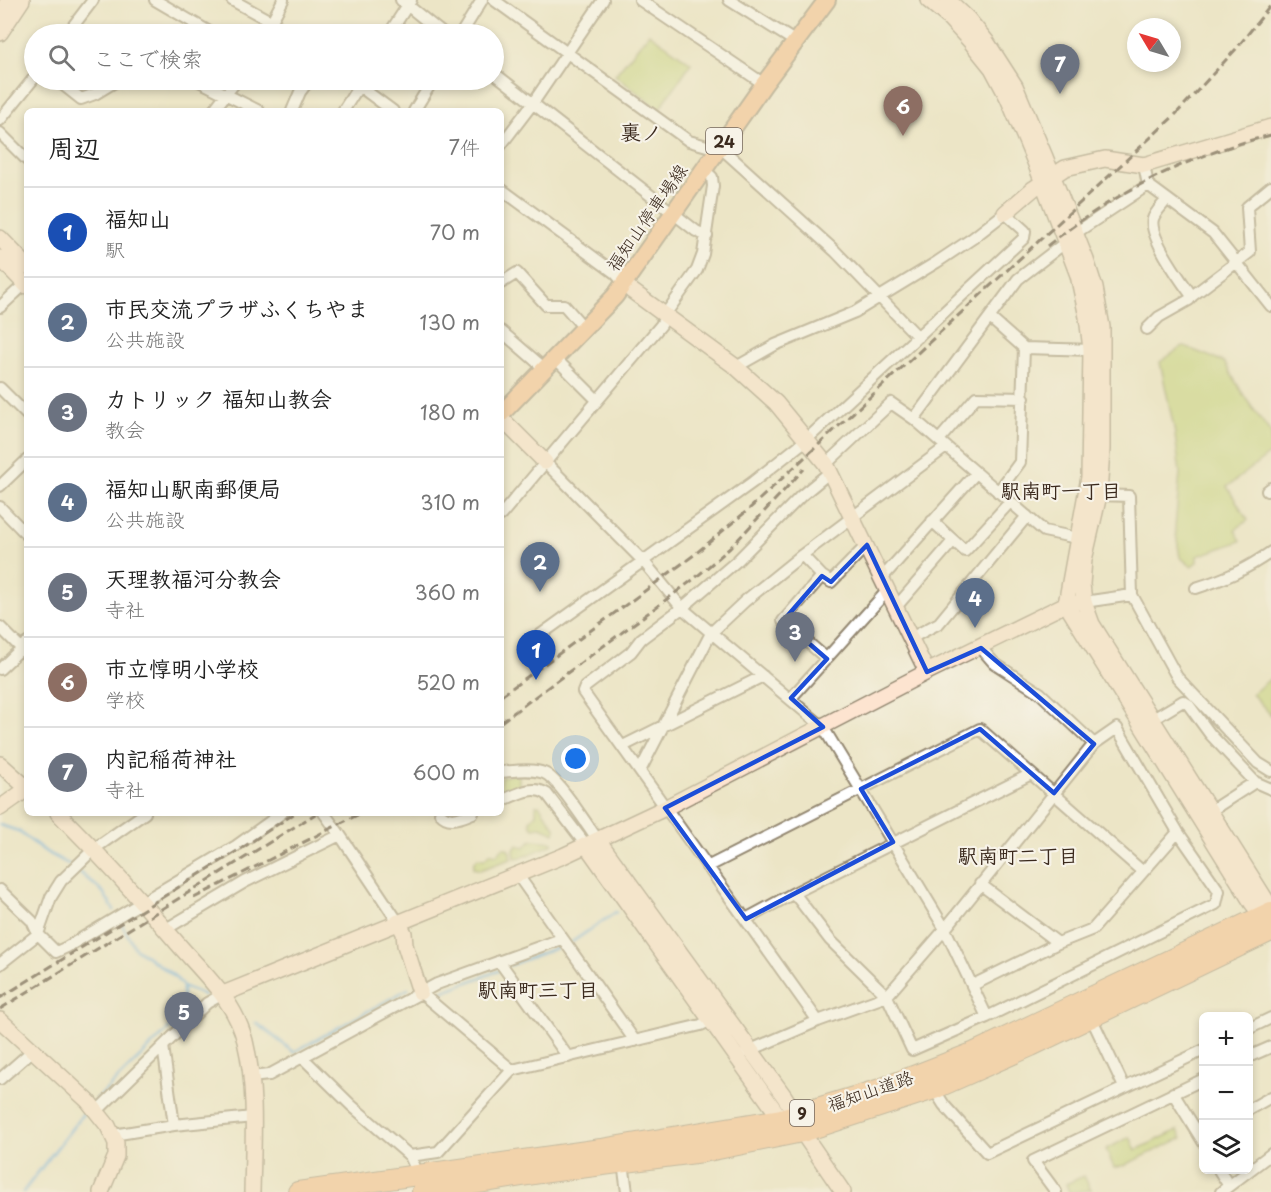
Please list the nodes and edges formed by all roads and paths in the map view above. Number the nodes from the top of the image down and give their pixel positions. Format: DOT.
graph roads {
  1 [pos="9,0"];
  2 [pos="22,0"];
  3 [pos="93,0"];
  4 [pos="155,0"];
  5 [pos="232,0"];
  6 [pos="283,0"];
  7 [pos="482,0"];
  8 [pos="494,0"];
  9 [pos="603,0"];
  10 [pos="640,0"];
  11 [pos="729,0"];
  12 [pos="827,0"];
  13 [pos="928,0"];
  14 [pos="948,0"];
  15 [pos="406,2"];
  16 [pos="0,14"];
  17 [pos="272,22"];
  18 [pos="75,24"];
  19 [pos="196,24"];
  20 [pos="275,24"];
  21 [pos="394,24"];
  22 [pos="431,24"];
  23 [pos="466,24"];
  24 [pos="0,33"];
  25 [pos="796,42"];
  26 [pos="568,52"];
  27 [pos="504,81"];
  28 [pos="764,84"];
  29 [pos="24,90"];
  30 [pos="70,90"];
  31 [pos="102,90"];
  32 [pos="215,90"];
  33 [pos="230,90"];
  34 [pos="302,90"];
  35 [pos="354,90"];
  36 [pos="368,90"];
  37 [pos="427,90"];
  38 [pos="226,96"];
  39 [pos="532,103"];
  40 [pos="216,108"];
  41 [pos="254,108"];
  42 [pos="293,108"];
  43 [pos="344,108"];
  44 [pos="390,108"];
  45 [pos="416,108"];
  46 [pos="0,120"];
  47 [pos="1271,127"];
  48 [pos="0,133"];
  49 [pos="504,141"];
  50 [pos="720,147"];
  51 [pos="24,157"];
  52 [pos="1144,165"];
  53 [pos="704,170"];
  54 [pos="1047,178"];
  55 [pos="1148,185"];
  56 [pos="1271,187"];
  57 [pos="504,191"];
  58 [pos="1167,199"];
  59 [pos="673,213"];
  60 [pos="1005,213"];
  61 [pos="707,236"];
  62 [pos="0,238"];
  63 [pos="1070,238"];
  64 [pos="0,258"];
  65 [pos="1237,262"];
  66 [pos="24,263"];
  67 [pos="504,281"];
  68 [pos="24,282"];
  69 [pos="624,283"];
  70 [pos="24,286"];
  71 [pos="879,296"];
  72 [pos="1192,296"];
  73 [pos="1271,306"];
  74 [pos="0,307"];
  75 [pos="666,316"];
  76 [pos="990,318"];
  77 [pos="584,328"];
  78 [pos="1147,329"];
  79 [pos="504,333"];
  80 [pos="918,337"];
  81 [pos="1024,348"];
  82 [pos="1097,350"];
  83 [pos="551,364"];
  84 [pos="736,367"];
  85 [pos="0,388"];
  86 [pos="1024,398"];
  87 [pos="597,400"];
  88 [pos="24,412"];
  89 [pos="504,413"];
  90 [pos="504,419"];
  91 [pos="914,419"];
  92 [pos="806,440"];
  93 [pos="943,443"];
  94 [pos="545,462"];
  95 [pos="24,463"];
  96 [pos="828,468"];
  97 [pos="976,473"];
  98 [pos="0,486"];
  99 [pos="998,492"];
  100 [pos="1099,495"];
  101 [pos="1010,502"];
  102 [pos="0,507"];
  103 [pos="504,511"];
  104 [pos="852,516"];
  105 [pos="1027,516"];
  106 [pos="932,521"];
  107 [pos="24,532"];
  108 [pos="1077,538"];
  109 [pos="954,541"];
  110 [pos="867,545"];
  111 [pos="1271,552"];
  112 [pos="802,555"];
  113 [pos="642,560"];
  114 [pos="822,576"];
  115 [pos="885,584"];
  116 [pos="1196,588"];
  117 [pos="1132,595"];
  118 [pos="1084,602"];
  119 [pos="1066,604"];
  120 [pos="896,607"];
  121 [pos="682,608"];
  122 [pos="0,627"];
  123 [pos="711,633"];
  124 [pos="536,638"];
  125 [pos="911,638"];
  126 [pos="24,648"];
  127 [pos="981,648"];
  128 [pos="24,650"];
  129 [pos="827,659"];
  130 [pos="0,669"];
  131 [pos="927,672"];
  132 [pos="763,676"];
  133 [pos="791,698"];
  134 [pos="1153,719"];
  135 [pos="663,726"];
  136 [pos="823,727"];
  137 [pos="1094,744"];
  138 [pos="623,746"];
  139 [pos="0,764"];
  140 [pos="640,771"];
  141 [pos="1271,771"];
  142 [pos="504,772"];
  143 [pos="1031,774"];
  144 [pos="1255,782"];
  145 [pos="24,785"];
  146 [pos="861,789"];
  147 [pos="1271,789"];
  148 [pos="24,790"];
  149 [pos="1054,793"];
  150 [pos="504,800"];
  151 [pos="0,808"];
  152 [pos="665,808"];
  153 [pos="1205,815"];
  154 [pos="61,816"];
  155 [pos="141,816"];
  156 [pos="278,816"];
  157 [pos="326,816"];
  158 [pos="444,816"];
  159 [pos="463,816"];
  160 [pos="1178,832"];
  161 [pos="340,835"];
  162 [pos="592,842"];
  163 [pos="893,842"];
  164 [pos="94,849"];
  165 [pos="707,867"];
  166 [pos="1143,872"];
  167 [pos="517,874"];
  168 [pos="980,884"];
  169 [pos="0,890"];
  170 [pos="794,893"];
  171 [pos="143,902"];
  172 [pos="1269,918"];
  173 [pos="746,919"];
  174 [pos="398,922"];
  175 [pos="166,929"];
  176 [pos="945,929"];
  177 [pos="38,934"];
  178 [pos="561,939"];
  179 [pos="1058,943"];
  180 [pos="499,961"];
  181 [pos="0,964"];
  182 [pos="973,985"];
  183 [pos="420,992"];
  184 [pos="223,994"];
  185 [pos="888,996"];
  186 [pos="717,1016"];
  187 [pos="987,1017"];
  188 [pos="1091,1017"];
  189 [pos="1271,1018"];
  190 [pos="0,1020"];
  191 [pos="818,1021"];
  192 [pos="1253,1027"];
  193 [pos="635,1041"];
  194 [pos="163,1046"];
  195 [pos="1271,1047"];
  196 [pos="32,1051"];
  197 [pos="1199,1052"];
  198 [pos="743,1053"];
  199 [pos="1253,1055"];
  200 [pos="302,1057"];
  201 [pos="568,1057"];
  202 [pos="512,1070"];
  203 [pos="251,1077"];
  204 [pos="0,1079"];
  205 [pos="1199,1080"];
  206 [pos="1124,1087"];
  207 [pos="934,1089"];
  208 [pos="1173,1093"];
  209 [pos="1271,1097"];
  210 [pos="1253,1107"];
  211 [pos="97,1111"];
  212 [pos="253,1117"];
  213 [pos="793,1122"];
  214 [pos="174,1125"];
  215 [pos="1199,1134"];
  216 [pos="113,1135"];
  217 [pos="1271,1154"];
  218 [pos="410,1156"];
  219 [pos="623,1163"];
  220 [pos="1220,1174"];
  221 [pos="470,1182"];
  222 [pos="421,1184"];
  223 [pos="1225,1189"];
  224 [pos="101,1192"];
  225 [pos="252,1192"];
  226 [pos="298,1192"];
  227 [pos="627,1192"];
  228 [pos="843,1192"];
  229 [pos="1056,1192"];
  1 -- 16 [label="street"];
  2 -- 24 [label="street"];
  3 -- 18 [label="street"];
  4 -- 19 [label="street"];
  5 -- 17 [label="street"];
  6 -- 17 [label="street"];
  7 -- 23 [label="street"];
  8 -- 26 [label="street"];
  9 -- 26 [label="street"];
  10 -- 28 [label="street"];
  11 -- 25 [label="street"];
  12 -- 25 [label="main road, 福知山停車場線 / 24"];
  13 -- 54 [label="street"];
  14 -- 54 [label="street"];
  15 -- 21 [label="street"];
  15 -- 22 [label="street"];
  17 -- 20 [label="street"];
  25 -- 28 [label="main road, 福知山停車場線 / 24"];
  26 -- 39 [label="street"];
  26 -- 50 [label="street"];
  27 -- 39 [label="street"];
  28 -- 50 [label="main road, 福知山停車場線 / 24"];
  29 -- 46 [label="street"];
  30 -- 31 [label="street"];
  32 -- 38 [label="street"];
  33 -- 38 [label="street"];
  34 -- 42 [label="street"];
  35 -- 43 [label="street"];
  36 -- 44 [label="street"];
  37 -- 45 [label="street"];
  38 -- 40 [label="street"];
  38 -- 41 [label="street"];
  39 -- 49 [label="street"];
  39 -- 59 [label="street"];
  47 -- 52 [label="street"];
  48 -- 51 [label="street"];
  50 -- 53 [label="main road, 福知山停車場線 / 24"];
  50 -- 71 [label="street"];
  52 -- 54 [label="street"];
  52 -- 55 [label="street"];
  53 -- 59 [label="main road, 福知山停車場線 / 24"];
  53 -- 61 [label="street"];
  54 -- 60 [label="street"];
  54 -- 63 [label="street"];
  55 -- 58 [label="street"];
  55 -- 63 [label="street"];
  56 -- 65 [label="street"];
  57 -- 69 [label="street"];
  58 -- 65 [label="street"];
  58 -- 72 [label="street"];
  59 -- 61 [label="street"];
  59 -- 69 [label="main road, 福知山停車場線 / 24"];
  60 -- 71 [label="street"];
  60 -- 80 [label="street"];
  61 -- 75 [label="street"];
  62 -- 66 [label="street"];
  63 -- 76 [label="street"];
  63 -- 82 [label="street"];
  64 -- 68 [label="street"];
  65 -- 72 [label="street"];
  65 -- 73 [label="street"];
  67 -- 77 [label="street"];
  69 -- 75 [label="street"];
  69 -- 77 [label="main road, 福知山停車場線 / 24"];
  70 -- 74 [label="street"];
  71 -- 80 [label="street"];
  71 -- 84 [label="street"];
  72 -- 78 [label="street"];
  75 -- 84 [label="street"];
  75 -- 87 [label="street"];
  76 -- 81 [label="street"];
  76 -- 91 [label="street"];
  77 -- 83 [label="main road, 福知山停車場線 / 24"];
  79 -- 83 [label="street"];
  80 -- 92 [label="street"];
  81 -- 82 [label="street"];
  81 -- 86 [label="street"];
  82 -- 100 [label="street"];
  82 -- 108 [label="street"];
  83 -- 87 [label="street"];
  83 -- 89 [label="main road, 福知山停車場線 / 24"];
  84 -- 92 [label="street"];
  85 -- 88 [label="street"];
  86 -- 93 [label="street"];
  86 -- 99 [label="street"];
  87 -- 94 [label="street"];
  90 -- 94 [label="street"];
  91 -- 93 [label="street"];
  91 -- 96 [label="street"];
  92 -- 96 [label="street"];
  92 -- 113 [label="street"];
  93 -- 97 [label="street"];
  93 -- 104 [label="street"];
  94 -- 103 [label="street"];
  94 -- 113 [label="street"];
  95 -- 98 [label="street"];
  96 -- 104 [label="street"];
  96 -- 121 [label="street"];
  97 -- 99 [label="street"];
  97 -- 106 [label="street"];
  99 -- 101 [label="street"];
  100 -- 117 [label="street"];
  100 -- 118 [label="street"];
  101 -- 105 [label="street"];
  101 -- 109 [label="street"];
  102 -- 107 [label="street"];
  104 -- 110 [label="street"];
  104 -- 112 [label="street"];
  105 -- 108 [label="street"];
  105 -- 125 [label="street"];
  106 -- 109 [label="street"];
  106 -- 115 [label="street"];
  108 -- 119 [label="street"];
  109 -- 120 [label="street"];
  110 -- 114 [label="street"];
  110 -- 115 [label="street"];
  111 -- 116 [label="street"];
  112 -- 114 [label="street"];
  112 -- 123 [label="street"];
  113 -- 121 [label="street"];
  113 -- 124 [label="street"];
  114 -- 129 [label="street"];
  115 -- 120 [label="street"];
  115 -- 129 [label="street"];
  117 -- 118 [label="street"];
  117 -- 141 [label="street"];
  118 -- 119 [label="street"];
  118 -- 134 [label="street"];
  119 -- 127 [label="street"];
  119 -- 153 [label="street"];
  120 -- 125 [label="street"];
  121 -- 123 [label="street"];
  121 -- 138 [label="street"];
  122 -- 126 [label="street"];
  123 -- 132 [label="street"];
  123 -- 135 [label="street"];
  125 -- 131 [label="street"];
  127 -- 131 [label="street"];
  127 -- 137 [label="street"];
  128 -- 130 [label="street"];
  129 -- 133 [label="street"];
  131 -- 136 [label="street"];
  132 -- 133 [label="street"];
  132 -- 135 [label="street"];
  133 -- 136 [label="street"];
  134 -- 144 [label="street"];
  134 -- 153 [label="street"];
  135 -- 138 [label="street"];
  135 -- 140 [label="street"];
  136 -- 146 [label="street"];
  136 -- 152 [label="street"];
  137 -- 149 [label="street"];
  137 -- 160 [label="street"];
  138 -- 140 [label="street"];
  139 -- 145 [label="street"];
  140 -- 152 [label="street"];
  142 -- 162 [label="street"];
  143 -- 146 [label="street"];
  143 -- 149 [label="street"];
  143 -- 163 [label="street"];
  144 -- 147 [label="street"];
  144 -- 153 [label="street"];
  146 -- 163 [label="street"];
  146 -- 165 [label="street"];
  148 -- 151 [label="street"];
  149 -- 166 [label="street"];
  149 -- 168 [label="street"];
  150 -- 162 [label="street"];
  152 -- 162 [label="street"];
  152 -- 165 [label="street"];
  153 -- 172 [label="street"];
  154 -- 164 [label="street"];
  155 -- 164 [label="street"];
  156 -- 171 [label="street"];
  157 -- 161 [label="street"];
  158 -- 159 [label="street"];
  160 -- 166 [label="street"];
  160 -- 187 [label="street"];
  161 -- 174 [label="street"];
  161 -- 175 [label="street"];
  162 -- 167 [label="street"];
  162 -- 186 [label="street"];
  163 -- 170 [label="street"];
  163 -- 176 [label="street"];
  164 -- 171 [label="street"];
  164 -- 177 [label="street"];
  165 -- 173 [label="street"];
  166 -- 179 [label="street"];
  167 -- 174 [label="street"];
  167 -- 178 [label="street"];
  168 -- 176 [label="street"];
  168 -- 179 [label="street"];
  169 -- 177 [label="street"];
  170 -- 173 [label="street"];
  170 -- 185 [label="street"];
  171 -- 175 [label="street"];
  171 -- 177 [label="street"];
  172 -- 188 [label="highway, 福知山道路 / 9"];
  172 -- 213 [label="highway, 福知山道路 / 9"];
  173 -- 191 [label="street"];
  174 -- 183 [label="street"];
  174 -- 184 [label="street"];
  175 -- 184 [label="street"];
  176 -- 182 [label="street"];
  176 -- 185 [label="street"];
  177 -- 181 [label="street"];
  178 -- 180 [label="street"];
  178 -- 193 [label="street"];
  179 -- 182 [label="street"];
  180 -- 183 [label="street"];
  180 -- 201 [label="street"];
  182 -- 187 [label="street"];
  183 -- 200 [label="street"];
  183 -- 202 [label="street"];
  184 -- 194 [label="street"];
  184 -- 203 [label="street"];
  185 -- 187 [label="street"];
  185 -- 191 [label="street"];
  186 -- 193 [label="street"];
  186 -- 198 [label="street"];
  188 -- 206 [label="street"];
  188 -- 207 [label="highway, 福知山道路 / 9"];
  189 -- 192 [label="street"];
  190 -- 196 [label="street"];
  191 -- 198 [label="street"];
  193 -- 201 [label="street"];
  194 -- 211 [label="street"];
  194 -- 214 [label="street"];
  195 -- 199 [label="street"];
  196 -- 204 [label="street"];
  196 -- 211 [label="street"];
  197 -- 206 [label="street"];
  198 -- 213 [label="street"];
  200 -- 203 [label="street"];
  200 -- 218 [label="street"];
  201 -- 202 [label="street"];
  202 -- 218 [label="street"];
  203 -- 212 [label="street"];
  205 -- 208 [label="street"];
  206 -- 207 [label="street"];
  207 -- 213 [label="highway, 福知山道路 / 9"];
  208 -- 215 [label="street"];
  208 -- 229 [label="street"];
  209 -- 210 [label="street"];
  211 -- 216 [label="street"];
  212 -- 214 [label="street"];
  212 -- 225 [label="street"];
  213 -- 219 [label="highway, 福知山道路 / 9"];
  213 -- 221 [label="highway, 福知山道路 / 9"];
  213 -- 228 [label="street"];
  214 -- 216 [label="street"];
  216 -- 224 [label="street"];
  217 -- 223 [label="street"];
  218 -- 222 [label="street"];
  219 -- 221 [label="highway, 福知山道路 / 9"];
  219 -- 227 [label="street"];
  220 -- 223 [label="street"];
  221 -- 222 [label="highway, 福知山道路 / 9"];
  222 -- 226 [label="highway, 福知山道路 / 9"];
}
